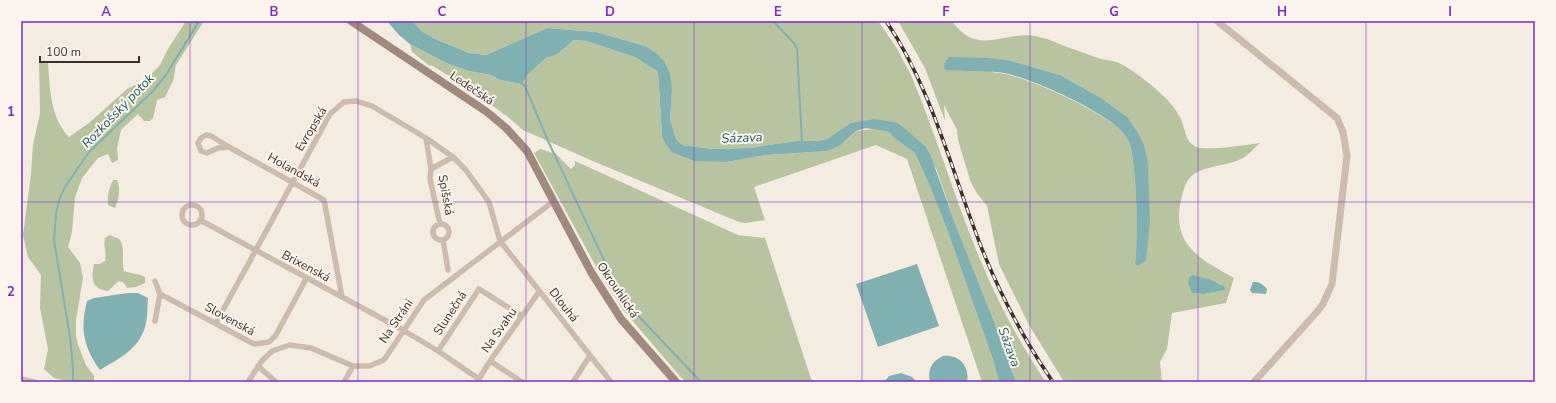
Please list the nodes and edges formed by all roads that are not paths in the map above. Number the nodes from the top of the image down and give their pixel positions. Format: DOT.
graph roads {
  1 [pos="351,21"];
  2 [pos="1217,21"];
  3 [pos="426,138"];
  4 [pos="229,147"];
  5 [pos="453,157"];
  6 [pos="431,169"];
  7 [pos="293,183"];
  8 [pos="554,201"];
  9 [pos="200,220"];
  10 [pos="440,224"];
  11 [pos="443,240"];
  12 [pos="500,241"];
  13 [pos="255,251"];
  14 [pos="448,270"];
  15 [pos="306,279"];
  16 [pos="155,281"];
  17 [pos="539,292"];
  18 [pos="160,294"];
  19 [pos="342,297"];
  20 [pos="522,316"];
  21 [pos="155,321"];
  22 [pos="216,323"];
  23 [pos="403,330"];
  24 [pos="438,351"];
  25 [pos="589,356"];
  26 [pos="490,361"];
  27 [pos="258,366"];
  28 [pos="353,366"];
  29 [pos="21,379"];
  30 [pos="478,380"];
  31 [pos="34,382"];
  32 [pos="248,382"];
  33 [pos="276,382"];
  34 [pos="344,382"];
  35 [pos="522,382"];
  36 [pos="573,382"];
  37 [pos="611,382"];
  38 [pos="676,382"];
  39 [pos="1254,382"];
  1 -- 8 [label="main road, Ledečská"];
  2 -- 39 [label="street"];
  3 -- 5 [label="street, Evropská"];
  3 -- 6 [label="street, Spišská"];
  3 -- 7 [label="street, Evropská"];
  4 -- 4 [label="street, Holandská"];
  4 -- 7 [label="street, Holandská"];
  5 -- 6 [label="street, Spišská"];
  5 -- 12 [label="street, Evropská"];
  6 -- 10 [label="street, Spišská"];
  7 -- 13 [label="street, Evropská"];
  7 -- 19 [label="street, Holandská"];
  8 -- 12 [label="street, Na Stráni"];
  8 -- 38 [label="main road, Okrouhlická"];
  9 -- 13 [label="street, Brixenská"];
  10 -- 11 [label="street, Spišská"];
  10 -- 11 [label="street, Spišská"];
  11 -- 14 [label="street, Spišská"];
  12 -- 17 [label="street, Dlouhá"];
  12 -- 23 [label="street, Na Stráni"];
  13 -- 15 [label="street, Brixenská"];
  13 -- 22 [label="street, Evropská"];
  15 -- 19 [label="street, Brixenská"];
  15 -- 22 [label="street, Slovenská"];
  16 -- 18 [label="street"];
  17 -- 20 [label="street, Na Svahu"];
  17 -- 25 [label="street, Dlouhá"];
  18 -- 21 [label="street"];
  18 -- 22 [label="street, Slovenská"];
  19 -- 23 [label="street, Brixenská"];
  20 -- 24 [label="street, Slunečná"];
  20 -- 26 [label="street, Na Svahu"];
  23 -- 24 [label="street, Brixenská"];
  23 -- 28 [label="street, Na Stráni"];
  24 -- 30 [label="street, Brixenská"];
  25 -- 36 [label="street"];
  25 -- 37 [label="street, Dlouhá"];
  26 -- 30 [label="street, Na Svahu"];
  26 -- 35 [label="street"];
  27 -- 28 [label="street, Na Stráni"];
  27 -- 32 [label="street, Na Stráni"];
  27 -- 33 [label="street"];
  28 -- 34 [label="street"];
  29 -- 31 [label="street"];
}
